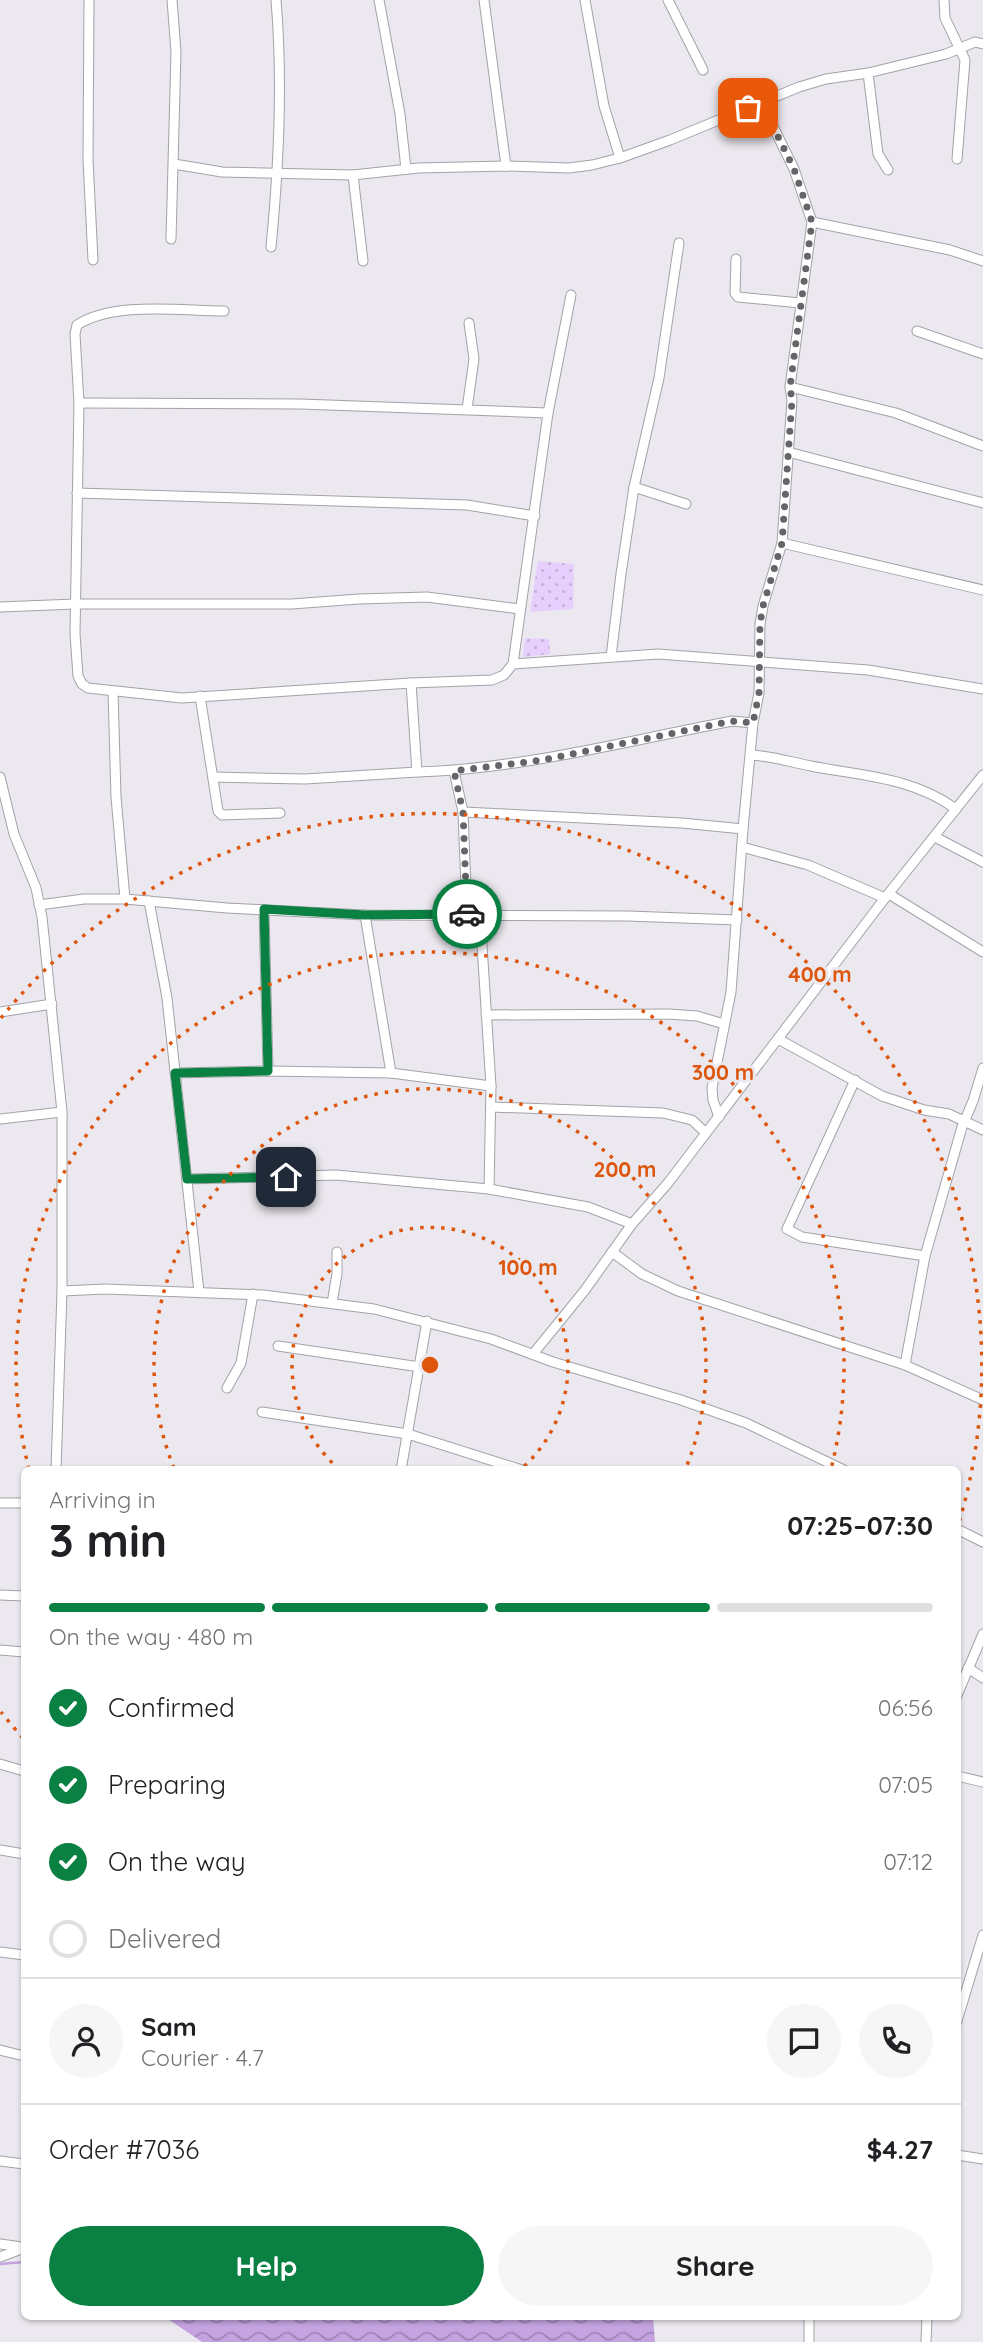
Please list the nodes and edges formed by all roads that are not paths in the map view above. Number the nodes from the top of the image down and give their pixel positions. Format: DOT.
graph roads {
  1 [pos="89,0"];
  2 [pos="172,0"];
  3 [pos="276,0"];
  4 [pos="379,0"];
  5 [pos="484,0"];
  6 [pos="585,0"];
  7 [pos="668,0"];
  8 [pos="944,0"];
  9 [pos="983,44"];
  10 [pos="960,48"];
  11 [pos="703,70"];
  12 [pos="868,73"];
  13 [pos="761,102"];
  14 [pos="620,159"];
  15 [pos="957,159"];
  16 [pos="174,164"];
  17 [pos="506,166"];
  18 [pos="406,169"];
  19 [pos="888,170"];
  20 [pos="278,174"];
  21 [pos="353,175"];
  22 [pos="812,222"];
  23 [pos="171,239"];
  24 [pos="679,243"];
  25 [pos="271,247"];
  26 [pos="736,259"];
  27 [pos="93,260"];
  28 [pos="363,261"];
  29 [pos="983,261"];
  30 [pos="571,295"];
  31 [pos="800,303"];
  32 [pos="224,311"];
  33 [pos="469,323"];
  34 [pos="917,331"];
  35 [pos="983,354"];
  36 [pos="790,387"];
  37 [pos="79,403"];
  38 [pos="467,409"];
  39 [pos="548,413"];
  40 [pos="983,446"];
  41 [pos="788,452"];
  42 [pos="634,487"];
  43 [pos="77,493"];
  44 [pos="685,503"];
  45 [pos="983,503"];
  46 [pos="535,516"];
  47 [pos="782,543"];
  48 [pos="983,590"];
  49 [pos="75,604"];
  50 [pos="0,607"];
  51 [pos="520,609"];
  52 [pos="611,657"];
  53 [pos="758,662"];
  54 [pos="513,664"];
  55 [pos="411,683"];
  56 [pos="983,689"];
  57 [pos="113,691"];
  58 [pos="200,696"];
  59 [pos="753,723"];
  60 [pos="751,755"];
  61 [pos="454,771"];
  62 [pos="417,772"];
  63 [pos="0,776"];
  64 [pos="213,776"];
  65 [pos="982,779"];
  66 [pos="956,809"];
  67 [pos="463,812"];
  68 [pos="280,813"];
  69 [pos="743,829"];
  70 [pos="935,837"];
  71 [pos="742,847"];
  72 [pos="983,862"];
  73 [pos="887,896"];
  74 [pos="125,899"];
  75 [pos="149,901"];
  76 [pos="39,905"];
  77 [pos="264,909"];
  78 [pos="467,914"];
  79 [pos="480,914"];
  80 [pos="365,915"];
  81 [pos="737,920"];
  82 [pos="983,952"];
  83 [pos="52,1004"];
  84 [pos="0,1012"];
  85 [pos="486,1015"];
  86 [pos="724,1024"];
  87 [pos="778,1039"];
  88 [pos="983,1068"];
  89 [pos="268,1071"];
  90 [pos="175,1073"];
  91 [pos="391,1073"];
  92 [pos="855,1080"];
  93 [pos="491,1086"];
  94 [pos="491,1107"];
  95 [pos="62,1112"];
  96 [pos="719,1117"];
  97 [pos="0,1119"];
  98 [pos="965,1121"];
  99 [pos="983,1130"];
  100 [pos="706,1133"];
  101 [pos="187,1179"];
  102 [pos="489,1189"];
  103 [pos="632,1224"];
  104 [pos="337,1252"];
  105 [pos="611,1252"];
  106 [pos="925,1255"];
  107 [pos="62,1292"];
  108 [pos="199,1292"];
  109 [pos="253,1294"];
  110 [pos="332,1303"];
  111 [pos="427,1321"];
  112 [pos="278,1346"];
  113 [pos="533,1354"];
  114 [pos="905,1365"];
  115 [pos="419,1367"];
  116 [pos="227,1388"];
  117 [pos="983,1400"];
  118 [pos="262,1412"];
  119 [pos="408,1434"];
  120 [pos="56,1466"];
  121 [pos="402,1466"];
  122 [pos="507,1466"];
  123 [pos="836,1466"];
  124 [pos="0,1503"];
  125 [pos="21,1503"];
  126 [pos="961,1531"];
  127 [pos="983,1542"];
  128 [pos="0,1595"];
  129 [pos="21,1596"];
  130 [pos="983,1634"];
  131 [pos="0,1650"];
  132 [pos="21,1652"];
  133 [pos="968,1668"];
  134 [pos="983,1678"];
  135 [pos="961,1685"];
  136 [pos="0,1764"];
  137 [pos="21,1770"];
  138 [pos="961,1777"];
  139 [pos="983,1782"];
  140 [pos="0,1850"];
  141 [pos="21,1854"];
  142 [pos="983,1936"];
  143 [pos="0,1952"];
  144 [pos="21,1955"];
  145 [pos="961,2008"];
  146 [pos="0,2050"];
  147 [pos="21,2055"];
  148 [pos="961,2156"];
  149 [pos="983,2159"];
  150 [pos="0,2161"];
  151 [pos="21,2164"];
  152 [pos="0,2244"];
  153 [pos="21,2248"];
  154 [pos="21,2249"];
  155 [pos="0,2257"];
  156 [pos="810,2320"];
  157 [pos="926,2320"];
  158 [pos="809,2342"];
  159 [pos="926,2342"];
  1 -- 27 [label="street"];
  2 -- 16 [label="street"];
  3 -- 20 [label="street"];
  4 -- 18 [label="street"];
  5 -- 17 [label="street"];
  6 -- 14 [label="street"];
  7 -- 11 [label="street"];
  8 -- 10 [label="street"];
  9 -- 10 [label="street"];
  10 -- 12 [label="street"];
  10 -- 15 [label="street"];
  12 -- 13 [label="street"];
  12 -- 19 [label="street"];
  13 -- 14 [label="street"];
  13 -- 22 [label="street"];
  14 -- 17 [label="street"];
  16 -- 20 [label="street"];
  16 -- 23 [label="street"];
  17 -- 18 [label="street"];
  18 -- 21 [label="street"];
  20 -- 21 [label="street"];
  20 -- 25 [label="street"];
  21 -- 28 [label="street"];
  22 -- 29 [label="street"];
  22 -- 31 [label="street"];
  24 -- 42 [label="street"];
  26 -- 31 [label="street"];
  30 -- 39 [label="street"];
  31 -- 36 [label="street"];
  32 -- 37 [label="street"];
  33 -- 38 [label="street"];
  34 -- 35 [label="street"];
  36 -- 40 [label="street"];
  36 -- 41 [label="street"];
  37 -- 38 [label="street"];
  37 -- 43 [label="street"];
  38 -- 39 [label="street"];
  39 -- 46 [label="street"];
  41 -- 45 [label="street"];
  41 -- 47 [label="street"];
  42 -- 44 [label="street"];
  42 -- 52 [label="street"];
  43 -- 46 [label="street"];
  43 -- 49 [label="street"];
  46 -- 51 [label="street"];
  47 -- 48 [label="street"];
  47 -- 53 [label="street"];
  49 -- 50 [label="street"];
  49 -- 51 [label="street"];
  49 -- 57 [label="street"];
  51 -- 54 [label="street"];
  52 -- 53 [label="street"];
  52 -- 54 [label="street"];
  53 -- 56 [label="street"];
  53 -- 59 [label="street"];
  54 -- 55 [label="street"];
  55 -- 58 [label="street"];
  55 -- 62 [label="street"];
  57 -- 58 [label="street"];
  57 -- 74 [label="street"];
  58 -- 64 [label="street"];
  59 -- 60 [label="street"];
  59 -- 61 [label="street"];
  60 -- 66 [label="street"];
  60 -- 69 [label="street"];
  61 -- 62 [label="street"];
  61 -- 67 [label="street"];
  62 -- 64 [label="street"];
  63 -- 76 [label="street"];
  64 -- 68 [label="street"];
  65 -- 66 [label="street"];
  66 -- 70 [label="street"];
  67 -- 69 [label="street"];
  67 -- 78 [label="street"];
  69 -- 71 [label="street"];
  70 -- 72 [label="street"];
  70 -- 73 [label="street"];
  71 -- 73 [label="street"];
  71 -- 81 [label="street"];
  73 -- 82 [label="street"];
  73 -- 87 [label="street"];
  74 -- 75 [label="street"];
  74 -- 76 [label="street"];
  75 -- 77 [label="street"];
  75 -- 90 [label="street"];
  76 -- 83 [label="street"];
  77 -- 80 [label="street"];
  77 -- 89 [label="street"];
  78 -- 79 [label="street"];
  78 -- 80 [label="street"];
  79 -- 81 [label="street"];
  79 -- 85 [label="street"];
  80 -- 91 [label="street"];
  81 -- 86 [label="street"];
  83 -- 84 [label="street"];
  83 -- 95 [label="street"];
  85 -- 86 [label="street"];
  85 -- 93 [label="street"];
  86 -- 96 [label="street"];
  87 -- 92 [label="street"];
  87 -- 96 [label="street"];
  88 -- 98 [label="street"];
  89 -- 90 [label="street"];
  89 -- 91 [label="street"];
  90 -- 101 [label="street"];
  91 -- 93 [label="street"];
  92 -- 98 [label="street"];
  92 -- 106 [label="street"];
  93 -- 94 [label="street"];
  94 -- 100 [label="street"];
  94 -- 102 [label="street"];
  95 -- 97 [label="street"];
  95 -- 107 [label="street"];
  96 -- 100 [label="street"];
  98 -- 99 [label="street"];
  98 -- 106 [label="street"];
  100 -- 103 [label="street"];
  101 -- 102 [label="street"];
  101 -- 108 [label="street"];
  102 -- 103 [label="street"];
  103 -- 105 [label="street"];
  104 -- 110 [label="street"];
  105 -- 113 [label="street"];
  105 -- 114 [label="street"];
  106 -- 114 [label="street"];
  107 -- 108 [label="street"];
  107 -- 120 [label="street"];
  108 -- 109 [label="street"];
  109 -- 110 [label="street"];
  109 -- 116 [label="street"];
  110 -- 111 [label="street"];
  111 -- 113 [label="street"];
  111 -- 115 [label="street"];
  112 -- 115 [label="street"];
  113 -- 123 [label="street"];
  114 -- 117 [label="street"];
  115 -- 119 [label="street"];
  118 -- 119 [label="street"];
  119 -- 121 [label="street"];
  119 -- 122 [label="street"];
  124 -- 125 [label="street"];
  126 -- 127 [label="street"];
  128 -- 129 [label="street"];
  130 -- 133 [label="street"];
  131 -- 132 [label="street"];
  133 -- 134 [label="street"];
  133 -- 135 [label="street"];
  136 -- 137 [label="street"];
  138 -- 139 [label="street"];
  140 -- 141 [label="street"];
  142 -- 145 [label="street"];
  143 -- 144 [label="street"];
  146 -- 147 [label="street"];
  148 -- 149 [label="street"];
  150 -- 151 [label="street"];
  152 -- 153 [label="street"];
  154 -- 155 [label="street"];
  156 -- 158 [label="street"];
  157 -- 159 [label="street"];
}
